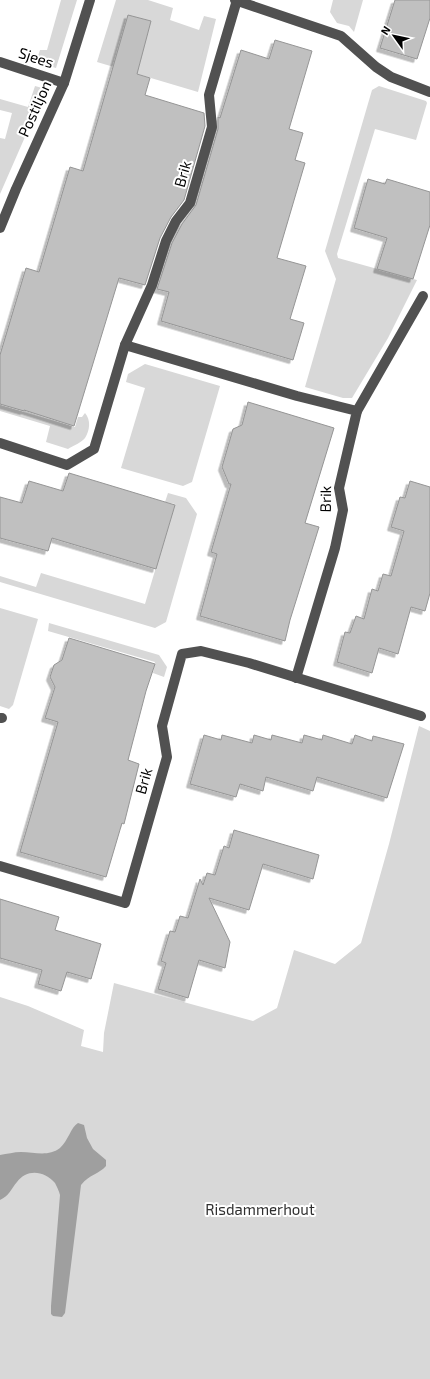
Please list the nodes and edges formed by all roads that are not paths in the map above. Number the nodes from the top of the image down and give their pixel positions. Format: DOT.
graph roads {
  1 [pos="90,0"];
  2 [pos="236,0"];
  3 [pos="0,62"];
  4 [pos="64,83"];
  5 [pos="430,92"];
  6 [pos="0,228"];
  7 [pos="423,296"];
  8 [pos="125,345"];
  9 [pos="357,411"];
  10 [pos="0,443"];
  11 [pos="296,678"];
  12 [pos="421,716"];
  13 [pos="0,866"];
  1 -- 4 [label="street, Postiljon"];
  2 -- 5 [label="street, Brik"];
  2 -- 8 [label="street, Brik"];
  3 -- 4 [label="street, Sjees"];
  4 -- 6 [label="street, Postiljon"];
  7 -- 9 [label="street, Brik"];
  8 -- 9 [label="street"];
  8 -- 10 [label="street, Brik"];
  9 -- 11 [label="street, Brik"];
  11 -- 12 [label="street, Brik"];
  11 -- 13 [label="street, Brik"];
}
